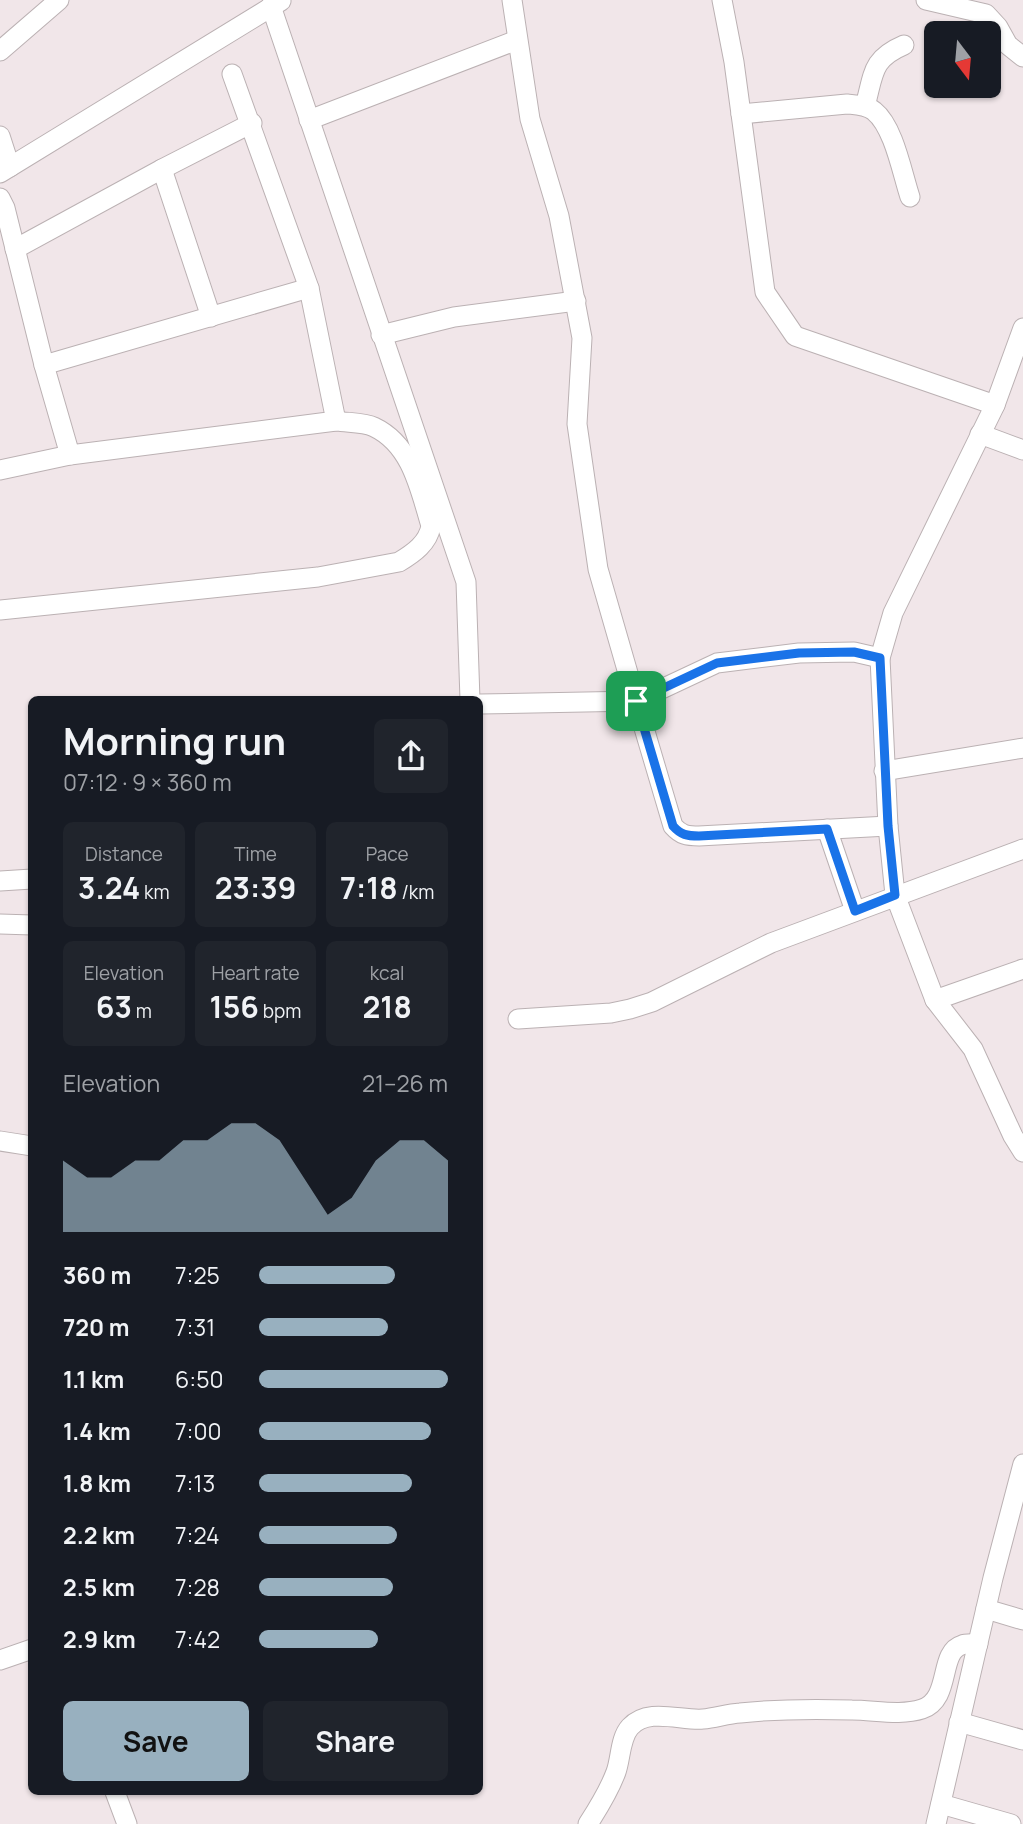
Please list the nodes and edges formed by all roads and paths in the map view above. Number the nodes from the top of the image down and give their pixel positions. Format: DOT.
graph roads {
  1 [pos="59,0"];
  2 [pos="512,0"];
  3 [pos="722,0"];
  4 [pos="926,0"];
  5 [pos="277,3"];
  6 [pos="517,40"];
  7 [pos="904,45"];
  8 [pos="0,51"];
  9 [pos="1023,57"];
  10 [pos="232,74"];
  11 [pos="864,106"];
  12 [pos="741,114"];
  13 [pos="309,120"];
  14 [pos="252,123"];
  15 [pos="0,136"];
  16 [pos="162,169"];
  17 [pos="5,170"];
  18 [pos="910,197"];
  19 [pos="0,198"];
  20 [pos="15,249"];
  21 [pos="309,288"];
  22 [pos="576,301"];
  23 [pos="211,317"];
  24 [pos="1023,328"];
  25 [pos="381,335"];
  26 [pos="44,365"];
  27 [pos="995,405"];
  28 [pos="336,421"];
  29 [pos="980,434"];
  30 [pos="1023,450"];
  31 [pos="70,455"];
  32 [pos="0,470"];
  33 [pos="0,610"];
  34 [pos="880,658"];
  35 [pos="470,696"];
  36 [pos="636,701"];
  37 [pos="483,704"];
  38 [pos="1023,748"];
  39 [pos="884,771"];
  40 [pos="888,826"];
  41 [pos="827,829"];
  42 [pos="1023,849"];
  43 [pos="28,879"];
  44 [pos="0,881"];
  45 [pos="895,895"];
  46 [pos="855,911"];
  47 [pos="0,924"];
  48 [pos="28,925"];
  49 [pos="1023,969"];
  50 [pos="935,1000"];
  51 [pos="518,1019"];
  52 [pos="0,1141"];
  53 [pos="28,1145"];
  54 [pos="1023,1152"];
  55 [pos="1023,1464"];
  56 [pos="986,1609"];
  57 [pos="1023,1620"];
  58 [pos="978,1644"];
  59 [pos="28,1650"];
  60 [pos="0,1660"];
  61 [pos="959,1722"];
  62 [pos="1023,1740"];
  63 [pos="116,1795"];
  64 [pos="941,1804"];
  65 [pos="127,1824"];
  66 [pos="588,1824"];
  67 [pos="936,1824"];
  68 [pos="1011,1824"];
  1 -- 8 [label="street"];
  2 -- 6 [label="street"];
  3 -- 12 [label="street"];
  4 -- 9 [label="street"];
  5 -- 13 [label="street"];
  5 -- 17 [label="street"];
  6 -- 13 [label="street"];
  6 -- 22 [label="street"];
  7 -- 11 [label="street"];
  10 -- 14 [label="street"];
  11 -- 12 [label="street"];
  11 -- 18 [label="street"];
  12 -- 27 [label="street"];
  13 -- 25 [label="street"];
  14 -- 16 [label="street"];
  14 -- 21 [label="street"];
  15 -- 17 [label="street"];
  16 -- 20 [label="street"];
  16 -- 23 [label="street"];
  19 -- 20 [label="street"];
  20 -- 26 [label="street"];
  21 -- 23 [label="street"];
  21 -- 28 [label="street"];
  22 -- 25 [label="street"];
  22 -- 36 [label="street"];
  23 -- 26 [label="street"];
  24 -- 27 [label="street"];
  25 -- 35 [label="street"];
  26 -- 31 [label="street"];
  27 -- 29 [label="street"];
  28 -- 31 [label="street"];
  28 -- 33 [label="street"];
  29 -- 30 [label="street"];
  29 -- 34 [label="street"];
  31 -- 32 [label="street"];
  34 -- 36 [label="street"];
  34 -- 39 [label="street"];
  36 -- 37 [label="street"];
  36 -- 41 [label="street"];
  38 -- 39 [label="street"];
  39 -- 40 [label="street"];
  40 -- 41 [label="street"];
  40 -- 45 [label="street"];
  41 -- 46 [label="street"];
  42 -- 45 [label="street"];
  43 -- 44 [label="street"];
  45 -- 46 [label="street"];
  45 -- 50 [label="street"];
  46 -- 51 [label="street"];
  47 -- 48 [label="street"];
  49 -- 50 [label="street"];
  50 -- 54 [label="street"];
  52 -- 53 [label="street"];
  55 -- 56 [label="street"];
  56 -- 57 [label="street"];
  56 -- 58 [label="street"];
  58 -- 61 [label="street"];
  58 -- 66 [label="street"];
  59 -- 60 [label="street"];
  61 -- 62 [label="street"];
  61 -- 64 [label="street"];
  63 -- 65 [label="street"];
  64 -- 67 [label="street"];
  64 -- 68 [label="street"];
}
